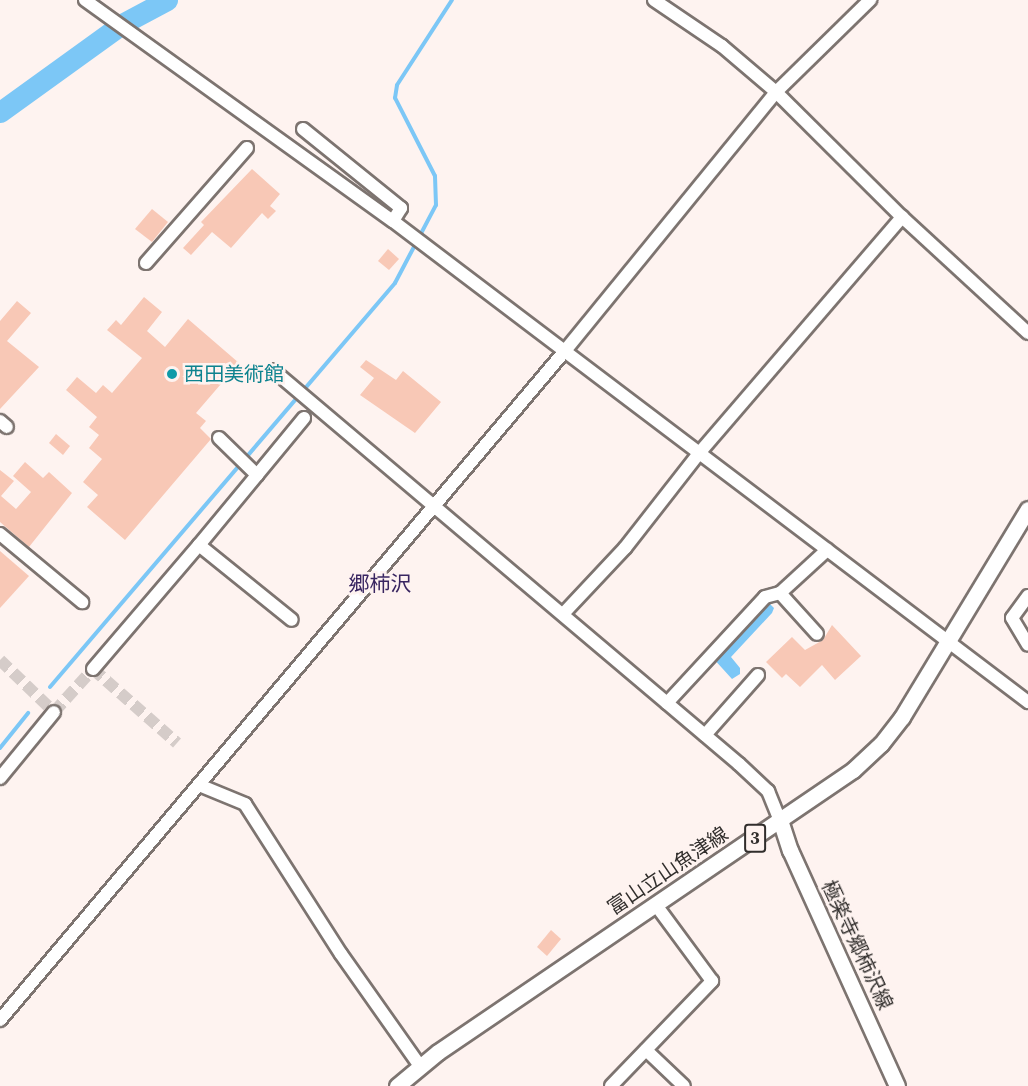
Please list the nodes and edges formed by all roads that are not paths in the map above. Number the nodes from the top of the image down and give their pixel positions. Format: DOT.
graph roads {
  1 [pos="86,0"];
  2 [pos="654,0"];
  3 [pos="870,0"];
  4 [pos="776,92"];
  5 [pos="303,129"];
  6 [pos="246,148"];
  7 [pos="902,217"];
  8 [pos="393,220"];
  9 [pos="146,263"];
  10 [pos="1028,333"];
  11 [pos="564,352"];
  12 [pos="273,370"];
  13 [pos="304,418"];
  14 [pos="219,438"];
  15 [pos="700,452"];
  16 [pos="257,475"];
  17 [pos="434,505"];
  18 [pos="1028,509"];
  19 [pos="0,534"];
  20 [pos="199,545"];
  21 [pos="827,550"];
  22 [pos="780,593"];
  23 [pos="1028,596"];
  24 [pos="82,603"];
  25 [pos="562,614"];
  26 [pos="292,620"];
  27 [pos="817,634"];
  28 [pos="949,640"];
  29 [pos="1028,645"];
  30 [pos="93,669"];
  31 [pos="758,675"];
  32 [pos="1028,702"];
  33 [pos="668,704"];
  34 [pos="54,712"];
  35 [pos="705,735"];
  36 [pos="0,778"];
  37 [pos="199,785"];
  38 [pos="780,820"];
  39 [pos="656,905"];
  40 [pos="0,1020"];
  41 [pos="646,1050"];
  42 [pos="420,1066"];
  43 [pos="397,1086"];
  44 [pos="611,1086"];
  45 [pos="684,1086"];
  46 [pos="897,1086"];
  1 -- 8 [label="street"];
  2 -- 4 [label="street"];
  3 -- 4 [label="street"];
  4 -- 7 [label="street"];
  4 -- 11 [label="street"];
  5 -- 8 [label="street"];
  6 -- 9 [label="street"];
  7 -- 10 [label="street"];
  7 -- 15 [label="street"];
  8 -- 11 [label="street"];
  11 -- 15 [label="street"];
  11 -- 17 [label="street"];
  12 -- 17 [label="street"];
  13 -- 16 [label="street"];
  14 -- 16 [label="street"];
  15 -- 21 [label="street"];
  15 -- 25 [label="street"];
  16 -- 20 [label="street"];
  17 -- 25 [label="street"];
  17 -- 37 [label="street"];
  18 -- 28 [label="main road, 富山立山魚津線 / 3"];
  19 -- 24 [label="street"];
  20 -- 26 [label="street"];
  20 -- 30 [label="street"];
  21 -- 22 [label="street"];
  21 -- 28 [label="street"];
  22 -- 27 [label="street"];
  22 -- 33 [label="street"];
  23 -- 29 [label="street"];
  25 -- 33 [label="street"];
  28 -- 32 [label="street"];
  28 -- 38 [label="main road, 富山立山魚津線 / 3"];
  31 -- 35 [label="street"];
  33 -- 35 [label="street"];
  34 -- 36 [label="street"];
  35 -- 38 [label="street"];
  37 -- 40 [label="street"];
  37 -- 42 [label="street"];
  38 -- 39 [label="main road, 富山立山魚津線 / 3"];
  38 -- 46 [label="main road, 極楽寺郷柿沢線"];
  39 -- 41 [label="street"];
  39 -- 42 [label="main road, 富山立山魚津線 / 3"];
  41 -- 44 [label="street"];
  41 -- 45 [label="street"];
  42 -- 43 [label="main road, 富山立山魚津線 / 3"];
}
